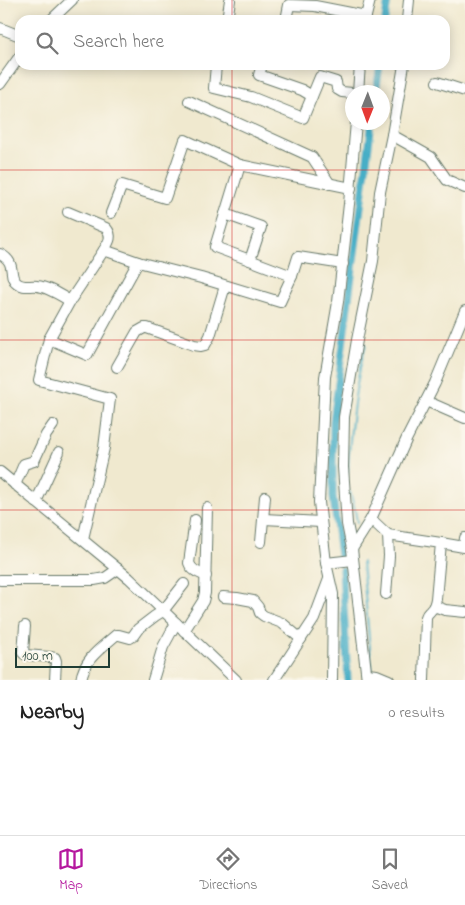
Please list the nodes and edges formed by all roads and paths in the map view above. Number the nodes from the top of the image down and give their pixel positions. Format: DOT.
graph roads {
  1 [pos="72,0"];
  2 [pos="230,0"];
  3 [pos="370,0"];
  4 [pos="409,0"];
  5 [pos="56,15"];
  6 [pos="228,15"];
  7 [pos="287,15"];
  8 [pos="352,15"];
  9 [pos="366,15"];
  10 [pos="408,15"];
  11 [pos="0,28"];
  12 [pos="15,34"];
  13 [pos="15,63"];
  14 [pos="216,70"];
  15 [pos="260,70"];
  16 [pos="360,70"];
  17 [pos="403,70"];
  18 [pos="437,82"];
  19 [pos="0,84"];
  20 [pos="359,85"];
  21 [pos="465,91"];
  22 [pos="345,92"];
  23 [pos="312,96"];
  24 [pos="190,101"];
  25 [pos="355,130"];
  26 [pos="392,135"];
  27 [pos="240,165"];
  28 [pos="330,184"];
  29 [pos="351,188"];
  30 [pos="465,188"];
  31 [pos="68,212"];
  32 [pos="111,213"];
  33 [pos="225,214"];
  34 [pos="104,250"];
  35 [pos="0,254"];
  36 [pos="250,260"];
  37 [pos="138,262"];
  38 [pos="343,264"];
  39 [pos="292,276"];
  40 [pos="225,286"];
  41 [pos="70,300"];
  42 [pos="465,311"];
  43 [pos="461,333"];
  44 [pos="49,339"];
  45 [pos="117,367"];
  46 [pos="426,401"];
  47 [pos="465,418"];
  48 [pos="53,425"];
  49 [pos="59,452"];
  50 [pos="0,472"];
  51 [pos="15,485"];
  52 [pos="265,497"];
  53 [pos="36,502"];
  54 [pos="207,508"];
  55 [pos="264,519"];
  56 [pos="371,519"];
  57 [pos="195,520"];
  58 [pos="322,522"];
  59 [pos="388,535"];
  60 [pos="465,538"];
  61 [pos="83,540"];
  62 [pos="261,542"];
  63 [pos="442,543"];
  64 [pos="342,559"];
  65 [pos="118,569"];
  66 [pos="206,576"];
  67 [pos="329,579"];
  68 [pos="0,580"];
  69 [pos="184,584"];
  70 [pos="386,594"];
  71 [pos="223,597"];
  72 [pos="434,606"];
  73 [pos="163,611"];
  74 [pos="465,612"];
  75 [pos="176,623"];
  76 [pos="25,626"];
  77 [pos="184,631"];
  78 [pos="301,639"];
  79 [pos="370,676"];
  80 [pos="55,680"];
  81 [pos="81,680"];
  82 [pos="153,680"];
  83 [pos="236,680"];
  84 [pos="274,680"];
  85 [pos="332,680"];
  86 [pos="390,680"];
  87 [pos="424,680"];
  1 -- 5 [label="street"];
  2 -- 6 [label="street"];
  3 -- 9 [label="street"];
  4 -- 10 [label="street"];
  7 -- 8 [label="street"];
  11 -- 12 [label="street"];
  13 -- 19 [label="street"];
  14 -- 23 [label="street"];
  15 -- 23 [label="street"];
  16 -- 20 [label="street"];
  17 -- 26 [label="street"];
  18 -- 21 [label="street"];
  22 -- 23 [label="street"];
  24 -- 28 [label="street"];
  25 -- 29 [label="street"];
  26 -- 30 [label="street"];
  26 -- 64 [label="street"];
  27 -- 28 [label="street"];
  27 -- 32 [label="street"];
  27 -- 33 [label="street"];
  28 -- 29 [label="street"];
  29 -- 38 [label="street"];
  31 -- 34 [label="street"];
  33 -- 36 [label="street"];
  33 -- 36 [label="street"];
  34 -- 37 [label="street"];
  34 -- 41 [label="street"];
  35 -- 41 [label="street"];
  36 -- 39 [label="street"];
  37 -- 40 [label="street"];
  37 -- 44 [label="street"];
  38 -- 39 [label="street"];
  38 -- 58 [label="street"];
  39 -- 40 [label="street"];
  40 -- 45 [label="street"];
  41 -- 44 [label="street"];
  42 -- 43 [label="street"];
  43 -- 46 [label="street"];
  44 -- 61 [label="street"];
  46 -- 47 [label="street"];
  46 -- 56 [label="street"];
  48 -- 51 [label="street"];
  49 -- 53 [label="street"];
  50 -- 51 [label="street"];
  51 -- 53 [label="street"];
  52 -- 55 [label="street"];
  53 -- 61 [label="street"];
  54 -- 66 [label="street"];
  55 -- 58 [label="street"];
  55 -- 62 [label="street"];
  56 -- 59 [label="street"];
  56 -- 64 [label="street"];
  57 -- 66 [label="street"];
  58 -- 64 [label="street"];
  59 -- 63 [label="street"];
  59 -- 70 [label="street"];
  60 -- 63 [label="street"];
  61 -- 65 [label="street"];
  63 -- 72 [label="street"];
  64 -- 67 [label="street"];
  64 -- 79 [label="street"];
  65 -- 68 [label="street"];
  65 -- 73 [label="street"];
  66 -- 77 [label="street"];
  67 -- 78 [label="street"];
  67 -- 85 [label="street"];
  69 -- 73 [label="street"];
  71 -- 78 [label="street"];
  72 -- 74 [label="street"];
  72 -- 87 [label="street"];
  73 -- 75 [label="street"];
  73 -- 81 [label="street"];
  75 -- 77 [label="street"];
  75 -- 82 [label="street"];
  76 -- 80 [label="street"];
  77 -- 83 [label="street"];
  78 -- 84 [label="street"];
  79 -- 86 [label="street"];
}
